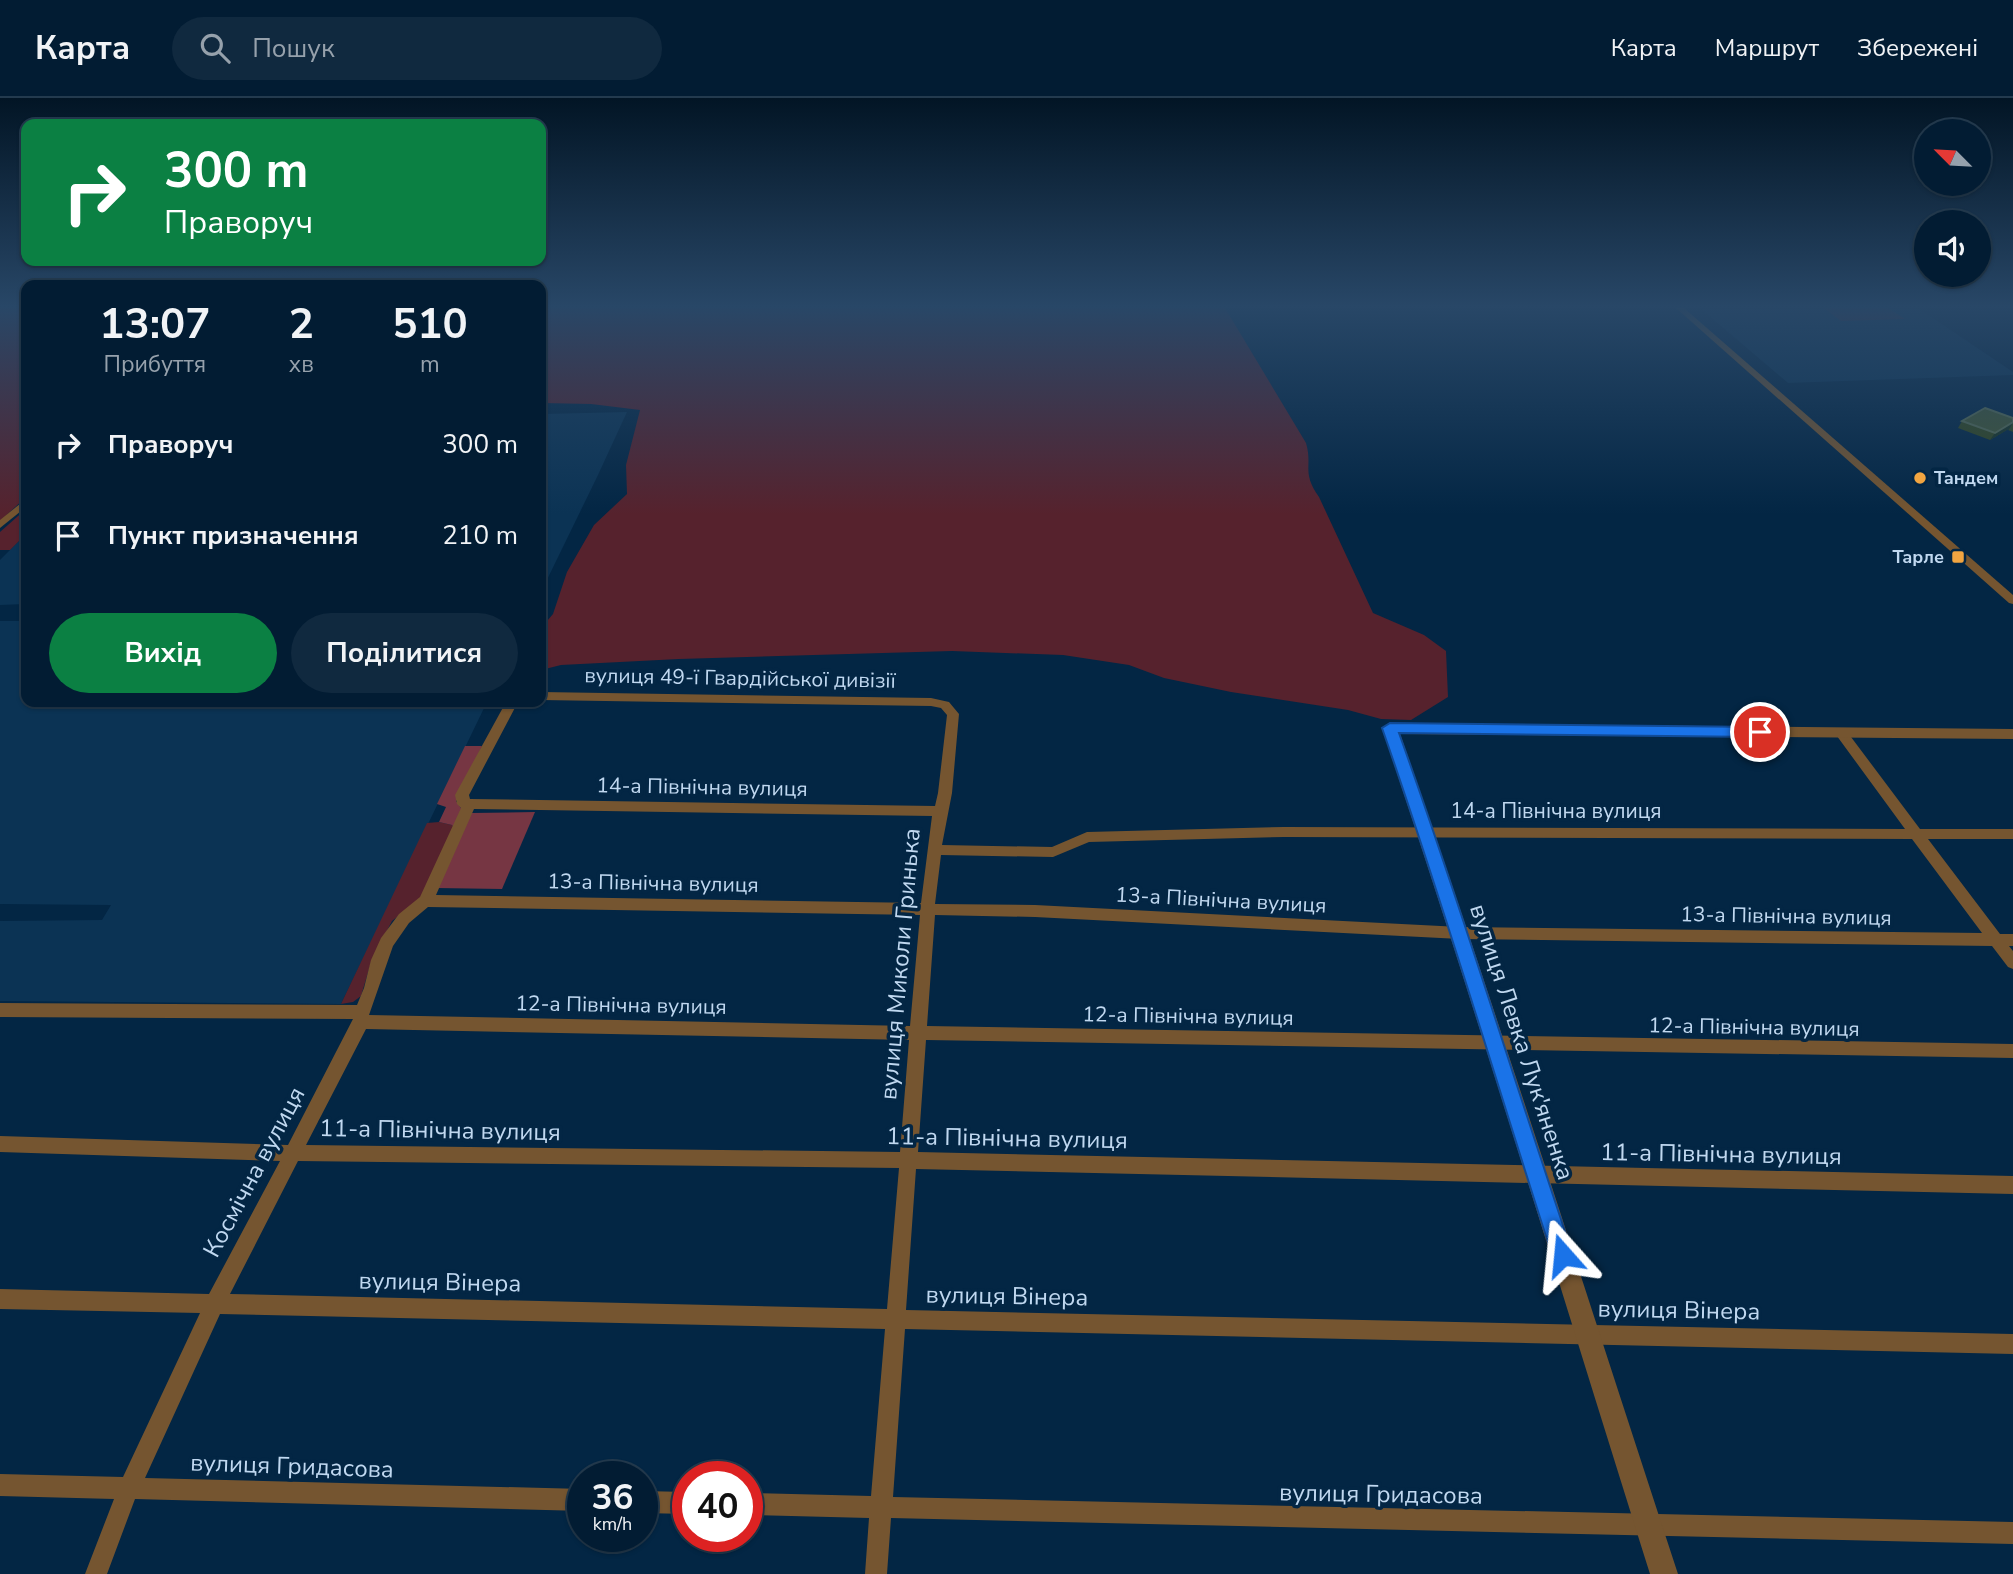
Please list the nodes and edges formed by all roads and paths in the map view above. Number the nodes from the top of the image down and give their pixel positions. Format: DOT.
graph roads {
  1 [pos="1758,377"];
  2 [pos="21,506"];
  3 [pos="0,525"];
  4 [pos="2013,601"];
  5 [pos="546,696"];
  6 [pos="939,703"];
  7 [pos="509,707"];
  8 [pos="1840,733"];
  9 [pos="2013,734"];
  10 [pos="466,805"];
  11 [pos="940,811"];
  12 [pos="1426,831"];
  13 [pos="2013,834"];
  14 [pos="1916,835"];
  15 [pos="934,850"];
  16 [pos="426,901"];
  17 [pos="929,908"];
  18 [pos="1460,933"];
  19 [pos="1996,939"];
  20 [pos="2013,940"];
  21 [pos="2013,963"];
  22 [pos="0,1010"];
  23 [pos="361,1017"];
  24 [pos="917,1031"];
  25 [pos="1493,1044"];
  26 [pos="2013,1051"];
  27 [pos="0,1144"];
  28 [pos="296,1153"];
  29 [pos="908,1160"];
  30 [pos="1537,1175"];
  31 [pos="2013,1185"];
  32 [pos="0,1299"];
  33 [pos="215,1303"];
  34 [pos="894,1320"];
  35 [pos="1588,1335"];
  36 [pos="2013,1344"];
  37 [pos="0,1485"];
  38 [pos="129,1488"];
  39 [pos="567,1500"];
  40 [pos="763,1504"];
  41 [pos="880,1508"];
  42 [pos="1649,1527"];
  43 [pos="2013,1533"];
  44 [pos="96,1574"];
  45 [pos="876,1574"];
  46 [pos="1664,1574"];
  1 -- 4 [label="street"];
  2 -- 3 [label="street"];
  5 -- 6 [label="street, вулиця 49-ї Гвардійської дивізії"];
  6 -- 11 [label="street, вулиця Миколи Гринька"];
  7 -- 10 [label="street, Космічна вулиця"];
  8 -- 9 [label="street"];
  8 -- 12 [label="street, вулиця Левка Лук'яненка"];
  8 -- 14 [label="street"];
  10 -- 11 [label="street, 14-а Північна вулиця"];
  10 -- 16 [label="street, Космічна вулиця"];
  11 -- 15 [label="street, вулиця Миколи Гринька"];
  12 -- 14 [label="street, 14-а Північна вулиця"];
  12 -- 15 [label="street, 14-а Північна вулиця"];
  12 -- 18 [label="street, вулиця Левка Лук'яненка"];
  13 -- 14 [label="street, 14-а Північна вулиця"];
  14 -- 19 [label="street"];
  15 -- 17 [label="street, вулиця Миколи Гринька"];
  16 -- 17 [label="street, 13-а Північна вулиця"];
  16 -- 23 [label="street, Космічна вулиця"];
  17 -- 18 [label="street, 13-а Північна вулиця"];
  17 -- 24 [label="street, вулиця Миколи Гринька"];
  18 -- 19 [label="street, 13-а Північна вулиця"];
  18 -- 25 [label="street, вулиця Левка Лук'яненка"];
  19 -- 20 [label="street, 13-а Північна вулиця"];
  19 -- 21 [label="street"];
  22 -- 23 [label="street, 12-а Північна вулиця"];
  23 -- 24 [label="street, 12-а Північна вулиця"];
  23 -- 28 [label="street, Космічна вулиця"];
  24 -- 25 [label="street, 12-а Північна вулиця"];
  24 -- 29 [label="street, вулиця Миколи Гринька"];
  25 -- 26 [label="street, 12-а Північна вулиця"];
  25 -- 30 [label="street, вулиця Левка Лук'яненка"];
  27 -- 28 [label="street, 11-а Північна вулиця"];
  28 -- 29 [label="street, 11-а Північна вулиця"];
  28 -- 33 [label="street, Космічна вулиця"];
  29 -- 30 [label="street, 11-а Північна вулиця"];
  29 -- 34 [label="street, вулиця Миколи Гринька"];
  30 -- 31 [label="street, 11-а Північна вулиця"];
  30 -- 35 [label="street, вулиця Левка Лук'яненка"];
  32 -- 33 [label="street, вулиця Вінера"];
  33 -- 34 [label="street, вулиця Вінера"];
  33 -- 38 [label="street, Космічна вулиця"];
  34 -- 35 [label="street, вулиця Вінера"];
  34 -- 41 [label="street, вулиця Миколи Гринька"];
  35 -- 36 [label="street, вулиця Вінера"];
  35 -- 42 [label="street, вулиця Левка Лук'яненка"];
  37 -- 38 [label="street, вулиця Гридасова"];
  38 -- 39 [label="street, вулиця Гридасова"];
  38 -- 44 [label="street, Космічна вулиця"];
  40 -- 41 [label="street, вулиця Гридасова"];
  41 -- 42 [label="street, вулиця Гридасова"];
  41 -- 45 [label="street, вулиця Миколи Гринька"];
  42 -- 43 [label="street, вулиця Гридасова"];
  42 -- 46 [label="street, вулиця Левка Лук'яненка"];
}
